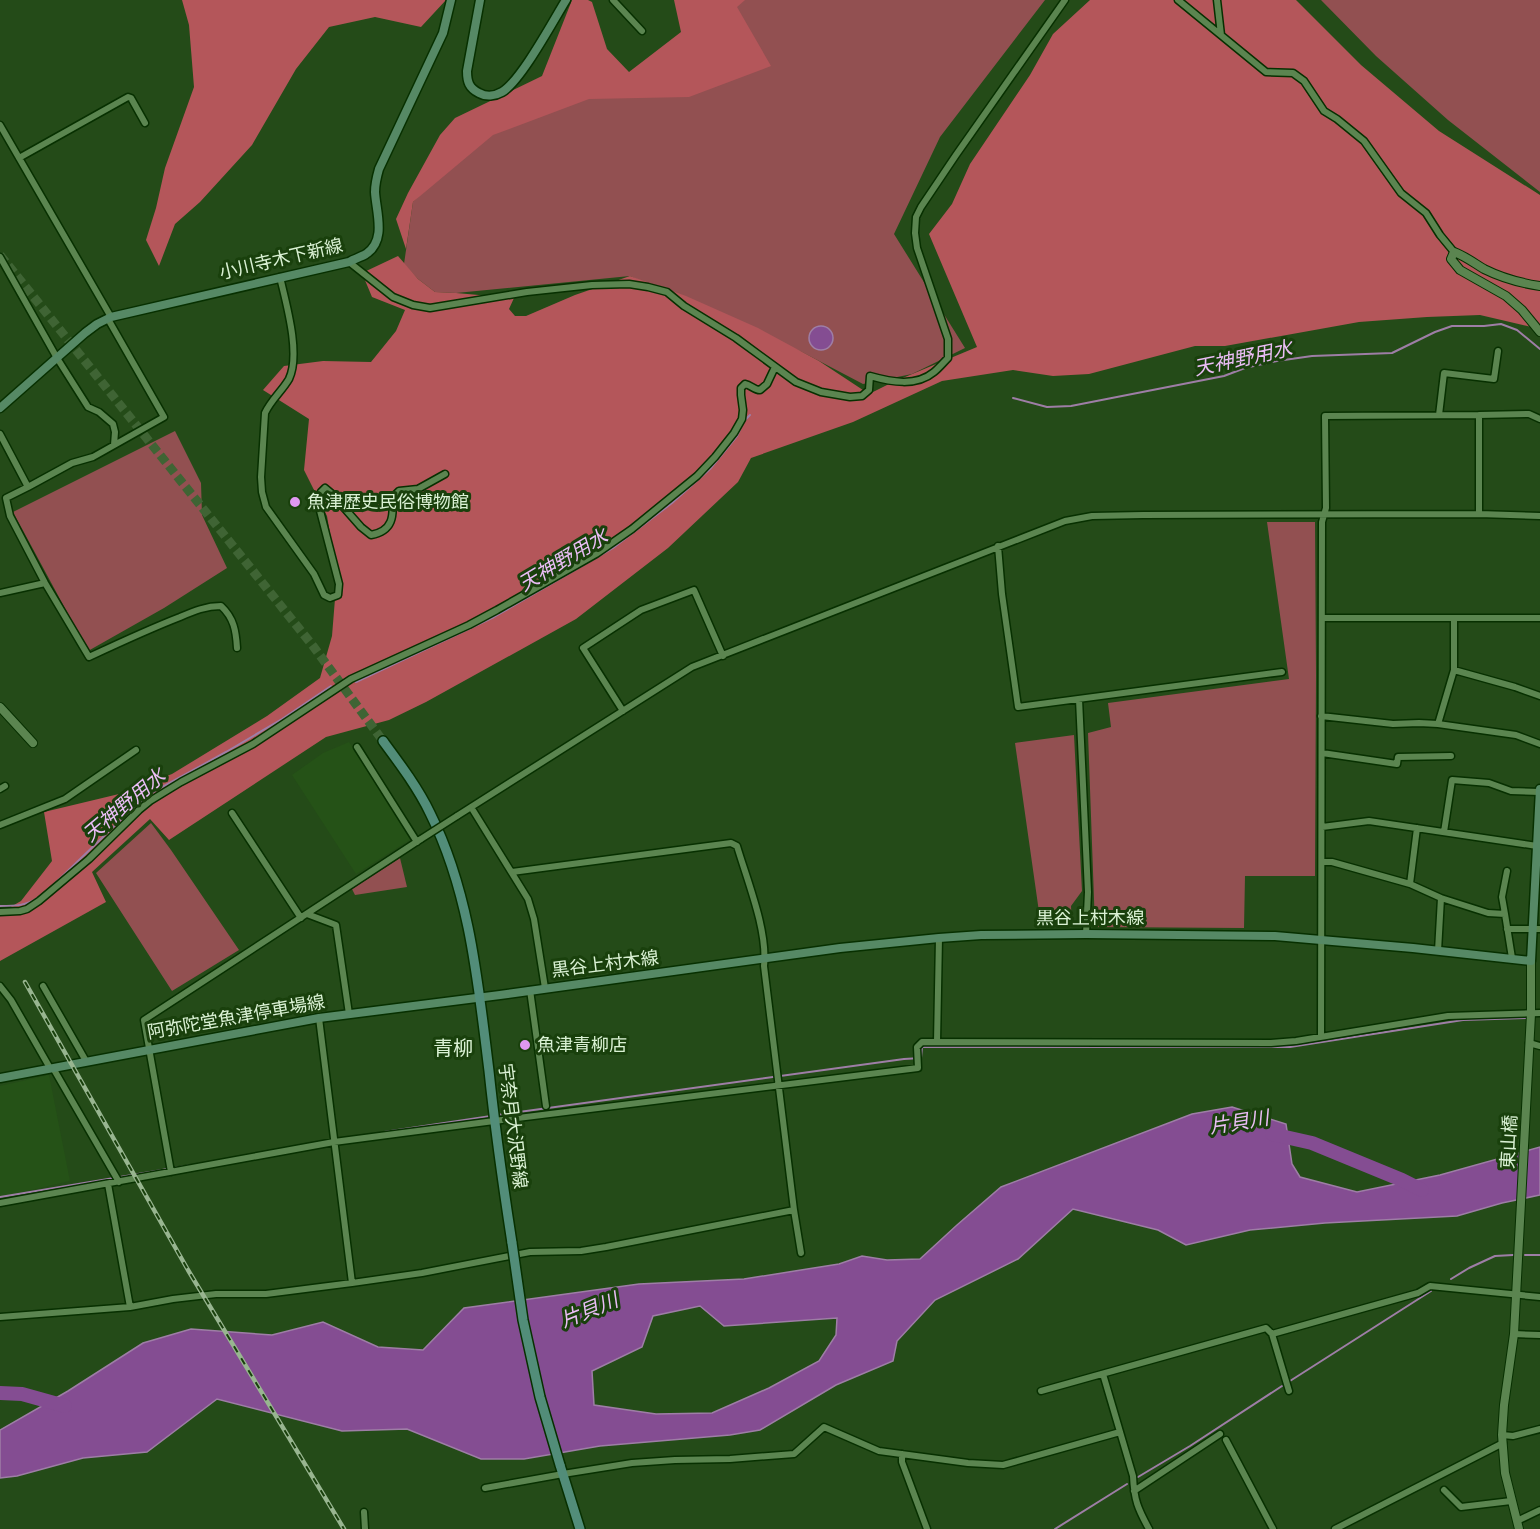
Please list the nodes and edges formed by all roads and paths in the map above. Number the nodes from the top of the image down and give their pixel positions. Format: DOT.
graph roads {
  1 [pos="452,0"];
  2 [pos="480,0"];
  3 [pos="566,0"];
  4 [pos="614,0"];
  5 [pos="1065,0"];
  6 [pos="1178,0"];
  7 [pos="1217,0"];
  8 [pos="642,31"];
  9 [pos="1221,36"];
  10 [pos="145,123"];
  11 [pos="0,125"];
  12 [pos="19,158"];
  13 [pos="1454,252"];
  14 [pos="0,257"];
  15 [pos="349,262"];
  16 [pos="280,277"];
  17 [pos="1540,285"];
  18 [pos="109,318"];
  19 [pos="1540,332"];
  20 [pos="1498,351"];
  21 [pos="57,358"];
  22 [pos="775,368"];
  23 [pos="0,408"];
  24 [pos="1438,415"];
  25 [pos="1479,415"];
  26 [pos="1540,419"];
  27 [pos="0,435"];
  28 [pos="114,445"];
  29 [pos="445,474"];
  30 [pos="28,487"];
  31 [pos="1479,514"];
  32 [pos="1324,516"];
  33 [pos="1540,516"];
  34 [pos="998,546"];
  35 [pos="45,583"];
  36 [pos="0,593"];
  37 [pos="1322,618"];
  38 [pos="1454,618"];
  39 [pos="1540,618"];
  40 [pos="237,648"];
  41 [pos="723,656"];
  42 [pos="1454,670"];
  43 [pos="1282,672"];
  44 [pos="1540,696"];
  45 [pos="1079,699"];
  46 [pos="0,707"];
  47 [pos="623,711"];
  48 [pos="1322,716"];
  49 [pos="1438,724"];
  50 [pos="383,741"];
  51 [pos="33,743"];
  52 [pos="1540,744"];
  53 [pos="357,747"];
  54 [pos="136,750"];
  55 [pos="1322,753"];
  56 [pos="1451,756"];
  57 [pos="1540,791"];
  58 [pos="471,807"];
  59 [pos="232,813"];
  60 [pos="0,825"];
  61 [pos="1322,827"];
  62 [pos="1416,828"];
  63 [pos="1444,832"];
  64 [pos="419,840"];
  65 [pos="1537,846"];
  66 [pos="1322,862"];
  67 [pos="1507,871"];
  68 [pos="512,872"];
  69 [pos="1538,876"];
  70 [pos="1410,884"];
  71 [pos="1441,898"];
  72 [pos="0,912"];
  73 [pos="1505,914"];
  74 [pos="304,916"];
  75 [pos="1507,929"];
  76 [pos="1537,929"];
  77 [pos="1086,934"];
  78 [pos="939,938"];
  79 [pos="1321,940"];
  80 [pos="1438,951"];
  81 [pos="1512,958"];
  82 [pos="765,959"];
  83 [pos="1531,961"];
  84 [pos="0,986"];
  85 [pos="44,986"];
  86 [pos="546,988"];
  87 [pos="530,990"];
  88 [pos="480,998"];
  89 [pos="1540,1013"];
  90 [pos="348,1014"];
  91 [pos="1531,1014"];
  92 [pos="319,1017"];
  93 [pos="1321,1037"];
  94 [pos="937,1042"];
  95 [pos="1528,1043"];
  96 [pos="1540,1046"];
  97 [pos="148,1049"];
  98 [pos="86,1061"];
  99 [pos="51,1068"];
  100 [pos="0,1078"];
  101 [pos="779,1085"];
  102 [pos="546,1106"];
  103 [pos="494,1121"];
  104 [pos="334,1142"];
  105 [pos="171,1172"];
  106 [pos="119,1182"];
  107 [pos="108,1184"];
  108 [pos="0,1203"];
  109 [pos="795,1210"];
  110 [pos="801,1253"];
  111 [pos="352,1283"];
  112 [pos="1516,1295"];
  113 [pos="1540,1297"];
  114 [pos="130,1307"];
  115 [pos="0,1317"];
  116 [pos="1272,1334"];
  117 [pos="1514,1334"];
  118 [pos="1540,1335"];
  119 [pos="1103,1374"];
  120 [pos="1041,1390"];
  121 [pos="1289,1391"];
  122 [pos="1540,1429"];
  123 [pos="1120,1432"];
  124 [pos="1220,1434"];
  125 [pos="1502,1439"];
  126 [pos="1226,1440"];
  127 [pos="902,1454"];
  128 [pos="561,1469"];
  129 [pos="485,1488"];
  130 [pos="1444,1490"];
  131 [pos="1134,1491"];
  132 [pos="1511,1501"];
  133 [pos="1540,1510"];
  134 [pos="364,1512"];
  135 [pos="1518,1525"];
  136 [pos="365,1529"];
  137 [pos="580,1529"];
  138 [pos="927,1529"];
  139 [pos="1149,1529"];
  140 [pos="1273,1529"];
  141 [pos="1335,1529"];
  1 -- 15 [label="main road, 小川寺木下新線"];
  2 -- 3 [label="main road"];
  4 -- 8 [label="street"];
  5 -- 22 [label="street"];
  6 -- 9 [label="street"];
  7 -- 9 [label="street"];
  9 -- 13 [label="street"];
  10 -- 12 [label="street"];
  11 -- 12 [label="street"];
  12 -- 18 [label="street"];
  13 -- 17 [label="street"];
  13 -- 19 [label="street"];
  14 -- 21 [label="street"];
  15 -- 16 [label="main road, 小川寺木下新線"];
  15 -- 22 [label="street"];
  16 -- 18 [label="main road, 小川寺木下新線"];
  16 -- 29 [label="street"];
  18 -- 21 [label="main road, 小川寺木下新線"];
  18 -- 28 [label="street"];
  20 -- 24 [label="street"];
  21 -- 23 [label="main road, 小川寺木下新線"];
  21 -- 28 [label="street"];
  22 -- 72 [label="street"];
  24 -- 25 [label="street"];
  24 -- 32 [label="street"];
  25 -- 26 [label="street"];
  25 -- 31 [label="street"];
  27 -- 30 [label="street"];
  28 -- 30 [label="street"];
  30 -- 35 [label="street"];
  31 -- 32 [label="street"];
  31 -- 33 [label="street"];
  32 -- 34 [label="street"];
  32 -- 37 [label="street"];
  34 -- 41 [label="street"];
  34 -- 45 [label="street"];
  35 -- 36 [label="street"];
  35 -- 40 [label="street"];
  37 -- 38 [label="street"];
  37 -- 48 [label="street"];
  38 -- 39 [label="street"];
  38 -- 42 [label="street"];
  41 -- 47 [label="street"];
  41 -- 47 [label="street"];
  42 -- 44 [label="street"];
  42 -- 49 [label="street"];
  43 -- 45 [label="street"];
  45 -- 77 [label="street"];
  46 -- 51 [label="street"];
  47 -- 58 [label="street"];
  48 -- 49 [label="street"];
  48 -- 55 [label="street"];
  49 -- 52 [label="street"];
  50 -- 88 [label="main road, 宇奈月大沢野線"];
  53 -- 64 [label="street"];
  54 -- 60 [label="street"];
  55 -- 56 [label="street"];
  55 -- 61 [label="street"];
  57 -- 63 [label="street"];
  57 -- 65 [label="main road"];
  58 -- 64 [label="street, bridge"];
  58 -- 68 [label="street"];
  59 -- 74 [label="street"];
  61 -- 62 [label="street"];
  61 -- 66 [label="street"];
  62 -- 63 [label="street"];
  62 -- 70 [label="street"];
  63 -- 65 [label="street"];
  64 -- 74 [label="street"];
  65 -- 69 [label="main road"];
  66 -- 70 [label="street"];
  66 -- 79 [label="street"];
  67 -- 73 [label="street"];
  68 -- 82 [label="street"];
  68 -- 86 [label="street"];
  69 -- 76 [label="main road"];
  70 -- 71 [label="street"];
  71 -- 73 [label="street"];
  71 -- 80 [label="street"];
  73 -- 75 [label="street"];
  74 -- 90 [label="street"];
  74 -- 97 [label="street"];
  75 -- 76 [label="street"];
  75 -- 81 [label="street"];
  76 -- 83 [label="main road"];
  77 -- 78 [label="main road, 黒谷上村木線"];
  77 -- 79 [label="main road, 黒谷上村木線"];
  78 -- 82 [label="main road, 黒谷上村木線"];
  78 -- 94 [label="street"];
  79 -- 80 [label="main road, 黒谷上村木線"];
  79 -- 93 [label="street"];
  80 -- 81 [label="main road, 黒谷上村木線"];
  81 -- 83 [label="main road, 黒谷上村木線"];
  82 -- 86 [label="main road, 黒谷上村木線"];
  82 -- 101 [label="street"];
  83 -- 91 [label="street, 東山橋"];
  84 -- 99 [label="street"];
  85 -- 98 [label="street"];
  86 -- 87 [label="main road, 黒谷上村木線"];
  87 -- 88 [label="main road, 黒谷上村木線"];
  87 -- 102 [label="street"];
  88 -- 90 [label="main road, 阿弥陀堂魚津停車場線"];
  88 -- 103 [label="main road, 宇奈月大沢野線"];
  89 -- 91 [label="street"];
  90 -- 92 [label="main road, 阿弥陀堂魚津停車場線"];
  91 -- 93 [label="street"];
  91 -- 95 [label="street, 東山橋"];
  92 -- 97 [label="main road, 阿弥陀堂魚津停車場線"];
  92 -- 104 [label="street"];
  93 -- 94 [label="street"];
  94 -- 101 [label="street"];
  95 -- 96 [label="street"];
  95 -- 112 [label="street, 東山橋"];
  97 -- 98 [label="main road, 阿弥陀堂魚津停車場線"];
  97 -- 105 [label="street"];
  98 -- 99 [label="main road, 阿弥陀堂魚津停車場線"];
  99 -- 100 [label="main road, 阿弥陀堂魚津停車場線"];
  99 -- 106 [label="street"];
  101 -- 103 [label="street"];
  101 -- 109 [label="street"];
  103 -- 104 [label="street"];
  103 -- 128 [label="main road, 宇奈月大沢野線, bridge"];
  104 -- 105 [label="street"];
  104 -- 111 [label="street"];
  105 -- 106 [label="street"];
  106 -- 107 [label="street"];
  107 -- 108 [label="street"];
  107 -- 114 [label="street"];
  109 -- 110 [label="street"];
  109 -- 111 [label="street"];
  111 -- 114 [label="street"];
  112 -- 113 [label="street"];
  112 -- 116 [label="street"];
  112 -- 117 [label="street, 東山橋"];
  114 -- 115 [label="street"];
  116 -- 119 [label="street"];
  116 -- 121 [label="street"];
  117 -- 118 [label="street"];
  117 -- 125 [label="street, 東山橋"];
  119 -- 120 [label="street"];
  119 -- 123 [label="street"];
  122 -- 125 [label="street"];
  123 -- 127 [label="street"];
  123 -- 131 [label="street"];
  124 -- 131 [label="street"];
  125 -- 132 [label="street, 東山橋"];
  125 -- 141 [label="street"];
  126 -- 140 [label="street"];
  127 -- 128 [label="street"];
  127 -- 138 [label="street"];
  128 -- 129 [label="street"];
  128 -- 137 [label="main road, 宇奈月大沢野線"];
  130 -- 132 [label="street"];
  131 -- 139 [label="street"];
  132 -- 135 [label="street, 東山橋"];
  133 -- 135 [label="street"];
  134 -- 136 [label="street"];
}
